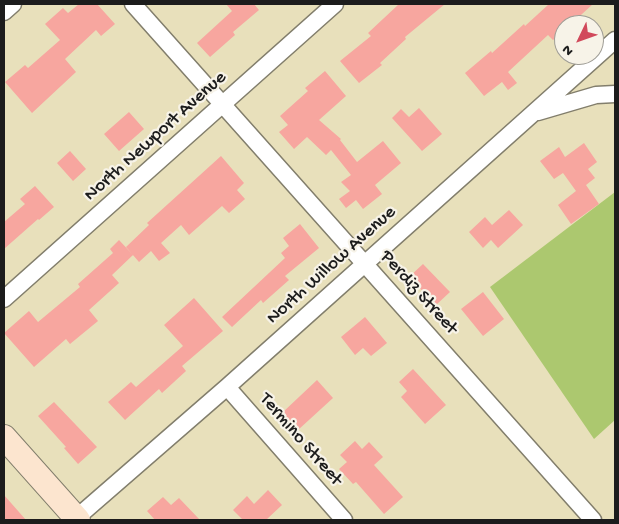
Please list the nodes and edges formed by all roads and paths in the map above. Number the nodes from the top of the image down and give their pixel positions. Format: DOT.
graph roads {
  1 [pos="13,4"];
  2 [pos="133,4"];
  3 [pos="335,4"];
  4 [pos="4,12"];
  5 [pos="615,40"];
  6 [pos="615,94"];
  7 [pos="223,104"];
  8 [pos="531,114"];
  9 [pos="365,263"];
  10 [pos="4,300"];
  11 [pos="227,387"];
  12 [pos="4,438"];
  13 [pos="76,520"];
  14 [pos="344,520"];
  15 [pos="593,520"];
  1 -- 4 [label="street"];
  2 -- 7 [label="street, Perdiz Street"];
  3 -- 7 [label="street, North Newport Avenue"];
  5 -- 8 [label="street, North Willow Avenue"];
  6 -- 8 [label="street"];
  7 -- 9 [label="street, Perdiz Street"];
  7 -- 10 [label="street, North Newport Avenue"];
  8 -- 9 [label="street, North Willow Avenue"];
  9 -- 11 [label="street, North Willow Avenue"];
  9 -- 15 [label="street, Perdiz Street"];
  11 -- 13 [label="street, North Willow Avenue"];
  11 -- 14 [label="street, Termino Street"];
  12 -- 13 [label="street"];
}
